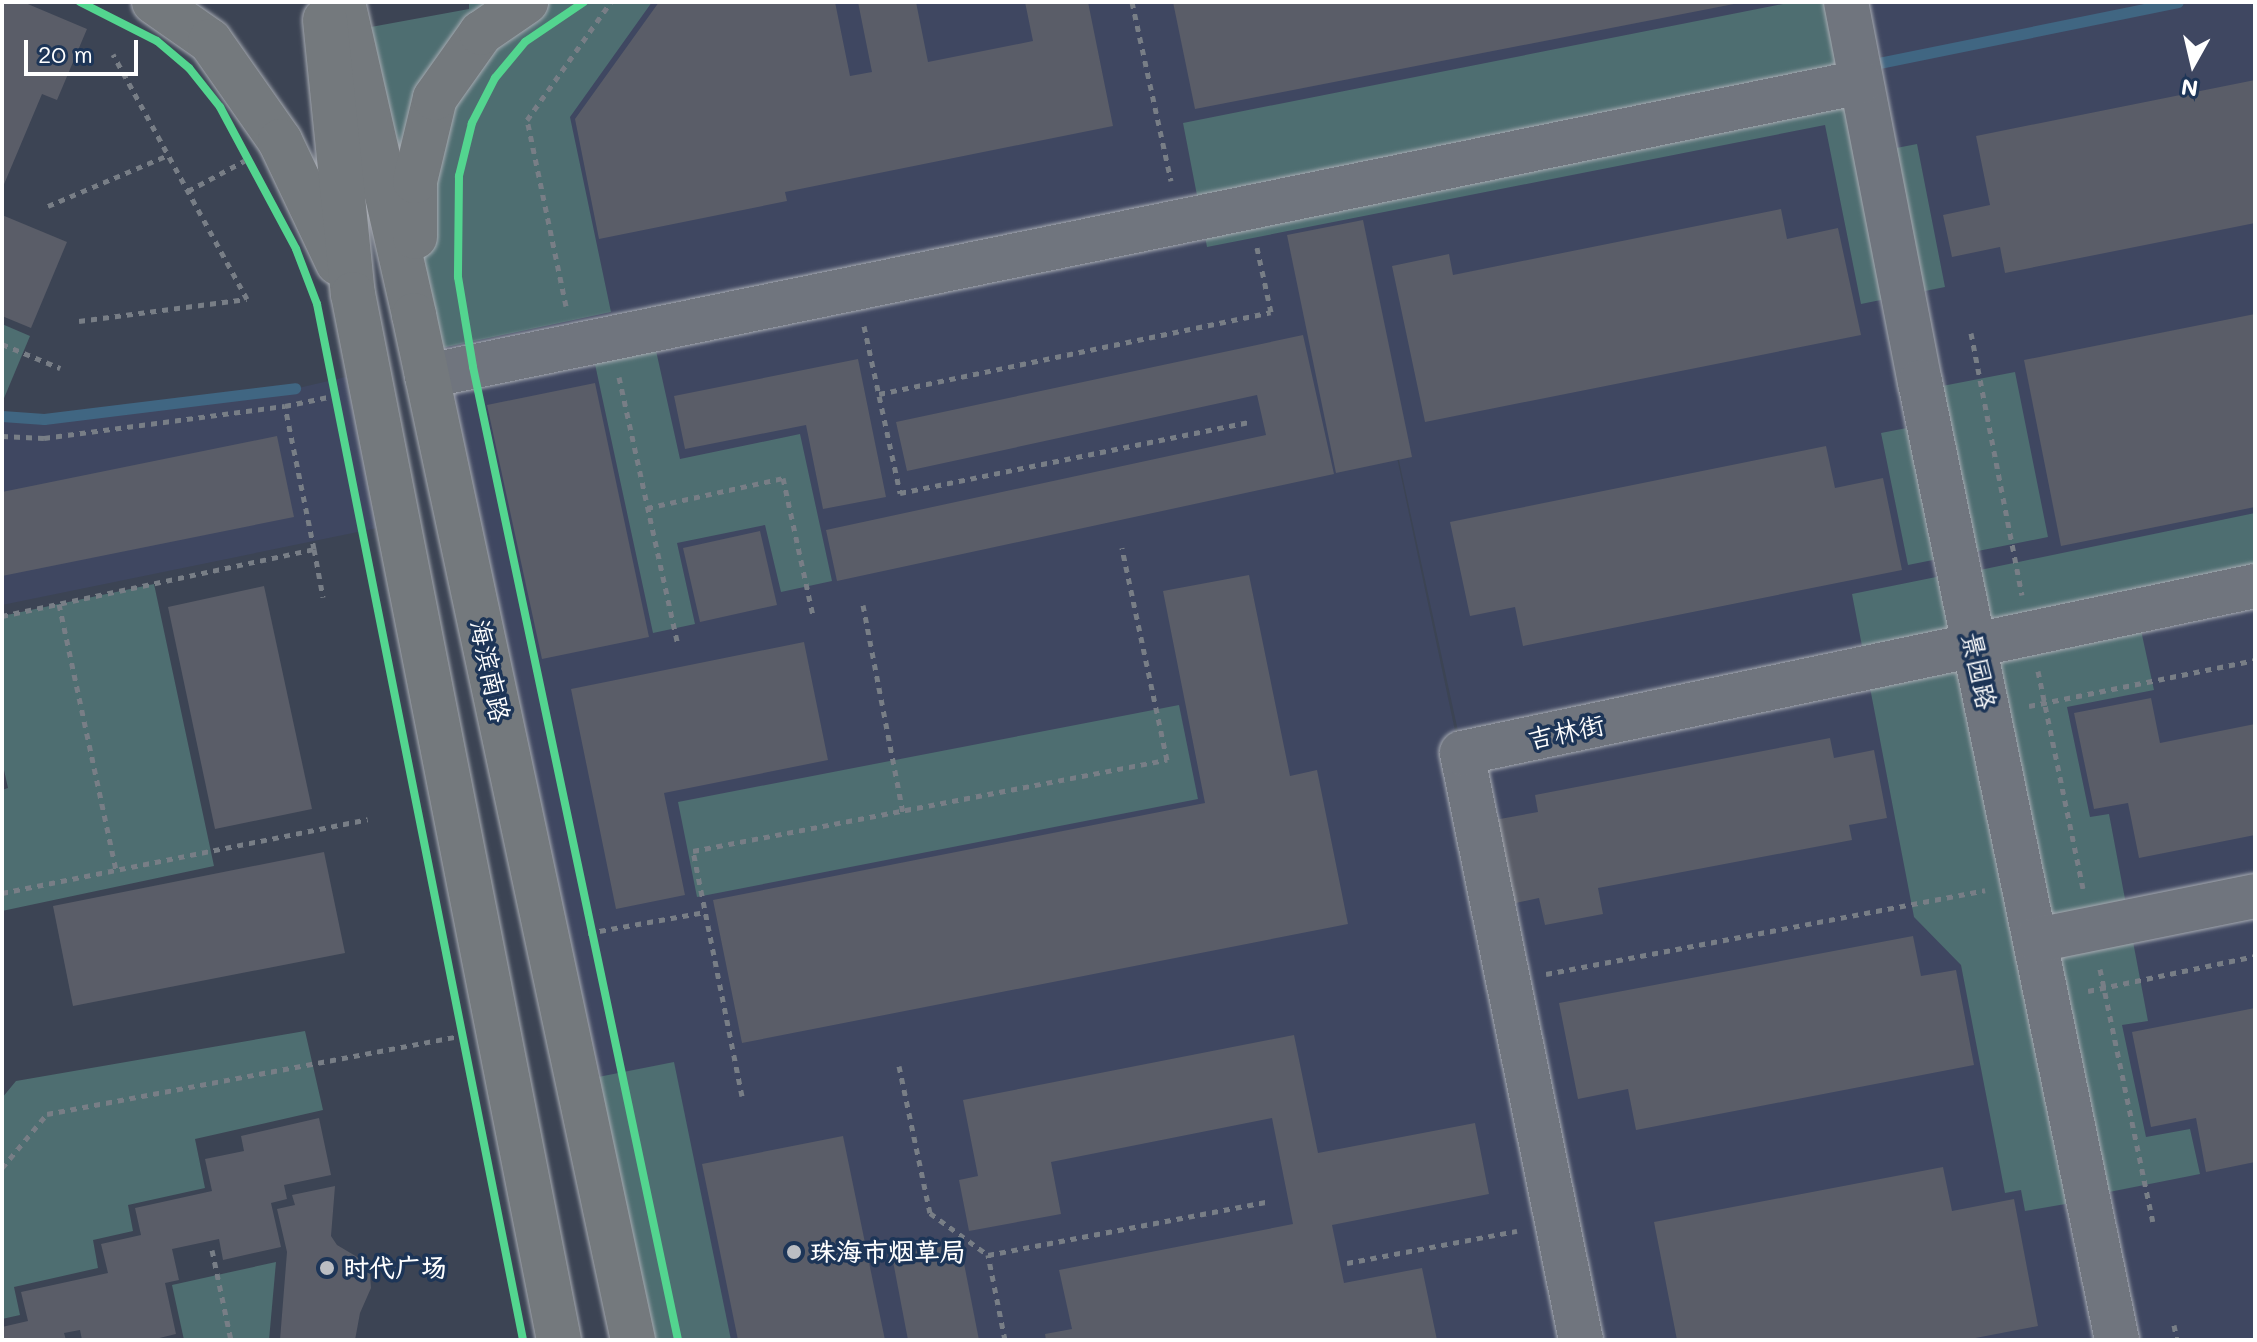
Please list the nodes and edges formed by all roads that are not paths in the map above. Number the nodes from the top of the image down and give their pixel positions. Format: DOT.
graph roads {
  1 [pos="154,2"];
  2 [pos="327,2"];
  3 [pos="343,2"];
  4 [pos="526,2"];
  5 [pos="1846,2"];
  6 [pos="1858,69"];
  7 [pos="353,294"];
  8 [pos="414,315"];
  9 [pos="427,376"];
  10 [pos="2255,586"];
  11 [pos="1973,646"];
  12 [pos="2255,896"];
  13 [pos="2037,940"];
  14 [pos="559,1340"];
  15 [pos="633,1340"];
  16 [pos="1581,1340"];
  17 [pos="2117,1340"];
  1 -- 7 [label="main road"];
  2 -- 7 [label="main road"];
  3 -- 8 [label="main road, 海滨南路"];
  4 -- 8 [label="main road"];
  5 -- 6 [label="street, 景园路"];
  6 -- 9 [label="street"];
  6 -- 11 [label="street, 景园路"];
  7 -- 14 [label="main road"];
  8 -- 9 [label="main road, 海滨南路"];
  9 -- 15 [label="main road, 海滨南路"];
  10 -- 11 [label="street, 吉林街"];
  11 -- 13 [label="street, 景园路"];
  11 -- 16 [label="street, 吉林街"];
  12 -- 13 [label="street"];
  13 -- 17 [label="street, 景园路"];
}
